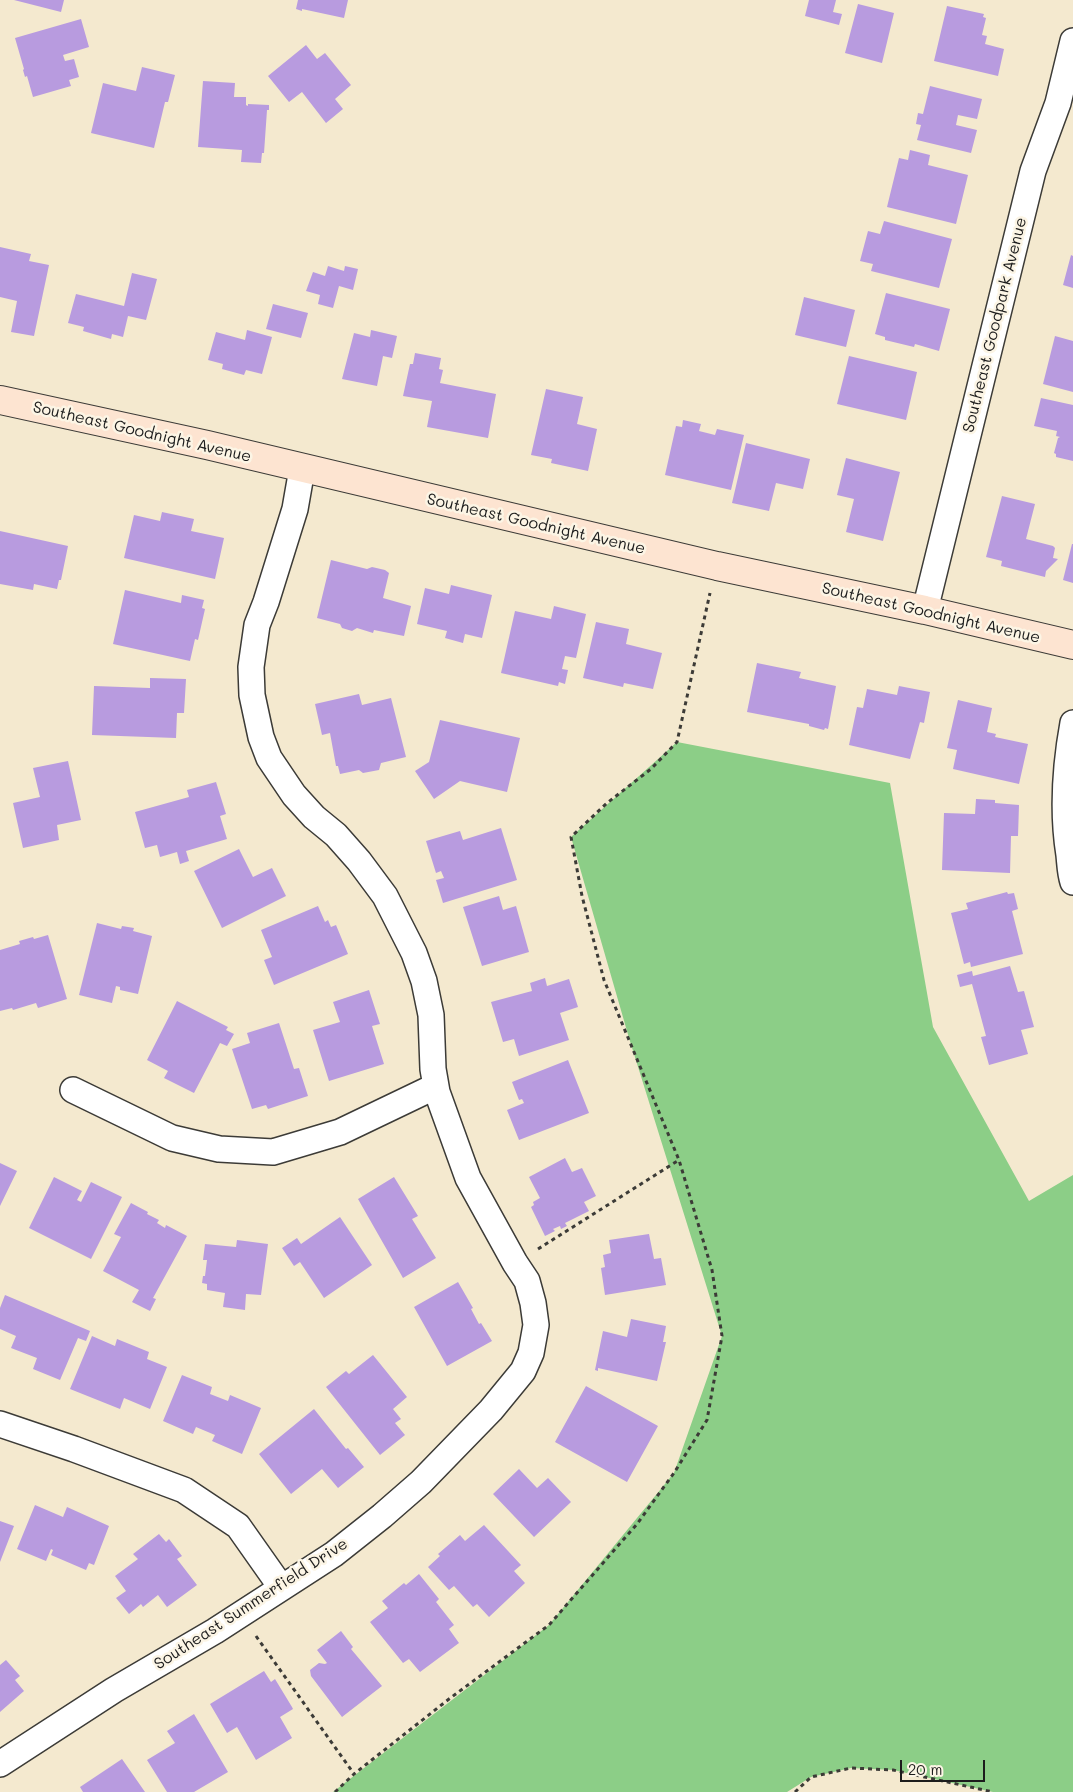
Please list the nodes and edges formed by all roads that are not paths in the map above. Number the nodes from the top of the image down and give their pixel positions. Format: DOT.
graph roads {
  1 [pos="1073,41"];
  2 [pos="0,400"];
  3 [pos="302,469"];
  4 [pos="925,610"];
  5 [pos="1073,645"];
  6 [pos="1073,723"];
  7 [pos="1073,882"];
  8 [pos="436,1086"];
  9 [pos="73,1090"];
  10 [pos="0,1424"];
  11 [pos="282,1587"];
  12 [pos="0,1764"];
  1 -- 4 [label="street, Southeast Goodpark Avenue"];
  2 -- 3 [label="street, Southeast Goodnight Avenue"];
  3 -- 4 [label="street, Southeast Goodnight Avenue"];
  3 -- 8 [label="street, Southeast Summerfield Drive"];
  4 -- 5 [label="street, Southeast Goodnight Avenue"];
  6 -- 7 [label="street"];
  8 -- 9 [label="street"];
  8 -- 11 [label="street, Southeast Summerfield Drive"];
  10 -- 11 [label="street"];
  11 -- 12 [label="street, Southeast Summerfield Drive"];
}
